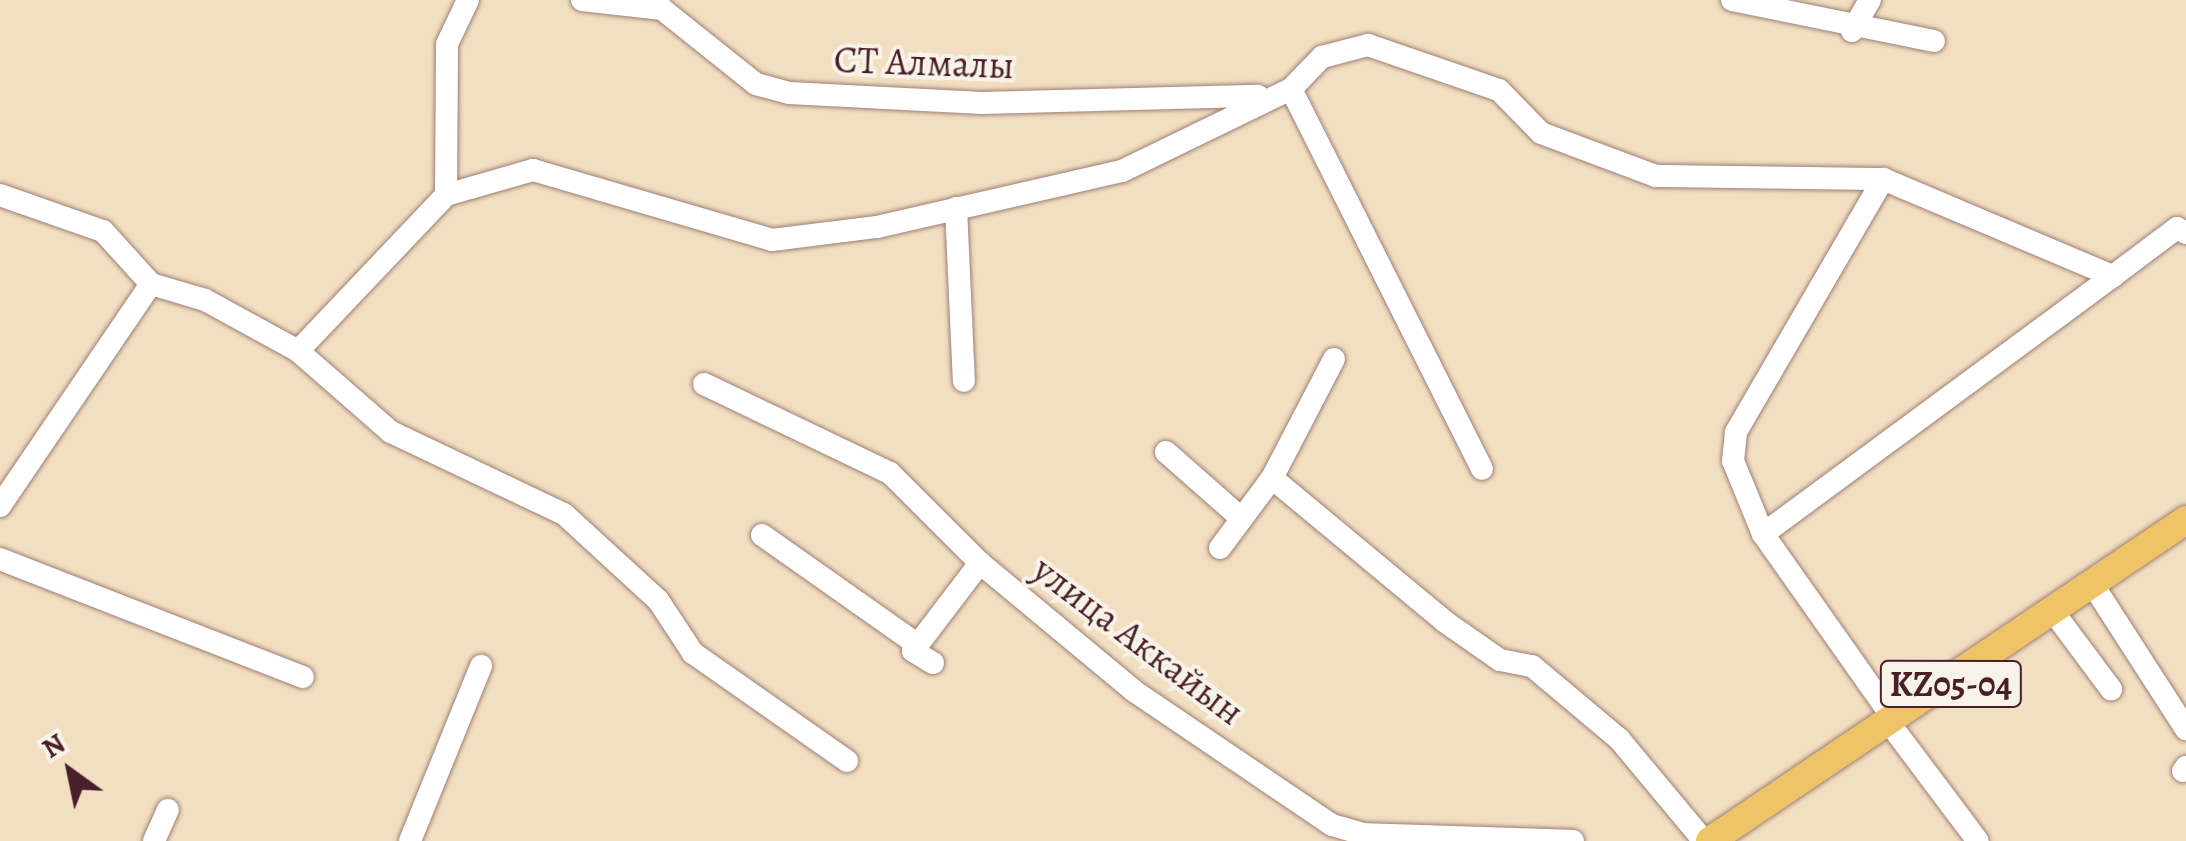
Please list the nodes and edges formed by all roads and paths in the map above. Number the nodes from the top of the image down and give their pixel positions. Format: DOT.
graph roads {
  1 [pos="468,0"];
  2 [pos="582,0"];
  3 [pos="1732,0"];
  4 [pos="1870,0"];
  5 [pos="1852,31"];
  6 [pos="1934,41"];
  7 [pos="1291,89"];
  8 [pos="1883,179"];
  9 [pos="0,194"];
  10 [pos="446,195"];
  11 [pos="956,208"];
  12 [pos="2186,232"];
  13 [pos="2113,276"];
  14 [pos="151,284"];
  15 [pos="298,350"];
  16 [pos="1334,358"];
  17 [pos="964,381"];
  18 [pos="704,384"];
  19 [pos="1166,452"];
  20 [pos="1482,469"];
  21 [pos="1272,478"];
  22 [pos="0,506"];
  23 [pos="1242,518"];
  24 [pos="2186,520"];
  25 [pos="762,534"];
  26 [pos="1763,534"];
  27 [pos="1220,548"];
  28 [pos="0,558"];
  29 [pos="980,562"];
  30 [pos="2095,588"];
  31 [pos="2056,614"];
  32 [pos="482,666"];
  33 [pos="303,676"];
  34 [pos="2112,689"];
  35 [pos="1893,723"];
  36 [pos="2186,729"];
  37 [pos="847,761"];
  38 [pos="168,810"];
  39 [pos="154,841"];
  40 [pos="410,841"];
  41 [pos="1573,841"];
  42 [pos="1708,841"];
  43 [pos="1978,841"];
  1 -- 10 [label="street"];
  2 -- 7 [label="street, СТ Алмалы"];
  3 -- 5 [label="street"];
  4 -- 5 [label="street"];
  5 -- 6 [label="street"];
  7 -- 8 [label="street"];
  7 -- 11 [label="street"];
  7 -- 20 [label="street"];
  8 -- 13 [label="street"];
  8 -- 26 [label="street"];
  9 -- 14 [label="street"];
  10 -- 11 [label="street"];
  10 -- 15 [label="street"];
  11 -- 17 [label="street"];
  12 -- 13 [label="street"];
  13 -- 26 [label="street"];
  14 -- 15 [label="street"];
  14 -- 22 [label="street"];
  15 -- 37 [label="street"];
  16 -- 21 [label="street"];
  18 -- 29 [label="street, улица Аккайын"];
  19 -- 23 [label="street"];
  21 -- 23 [label="street"];
  21 -- 42 [label="street"];
  23 -- 27 [label="street"];
  24 -- 30 [label="main road, KZ05-04"];
  25 -- 29 [label="street"];
  26 -- 35 [label="street"];
  28 -- 33 [label="street"];
  29 -- 41 [label="street, улица Аккайын"];
  30 -- 31 [label="main road, KZ05-04"];
  30 -- 36 [label="street"];
  31 -- 34 [label="street"];
  31 -- 35 [label="main road, KZ05-04"];
  32 -- 40 [label="street"];
  35 -- 42 [label="main road, KZ05-04"];
  35 -- 43 [label="street"];
  38 -- 39 [label="street"];
}
